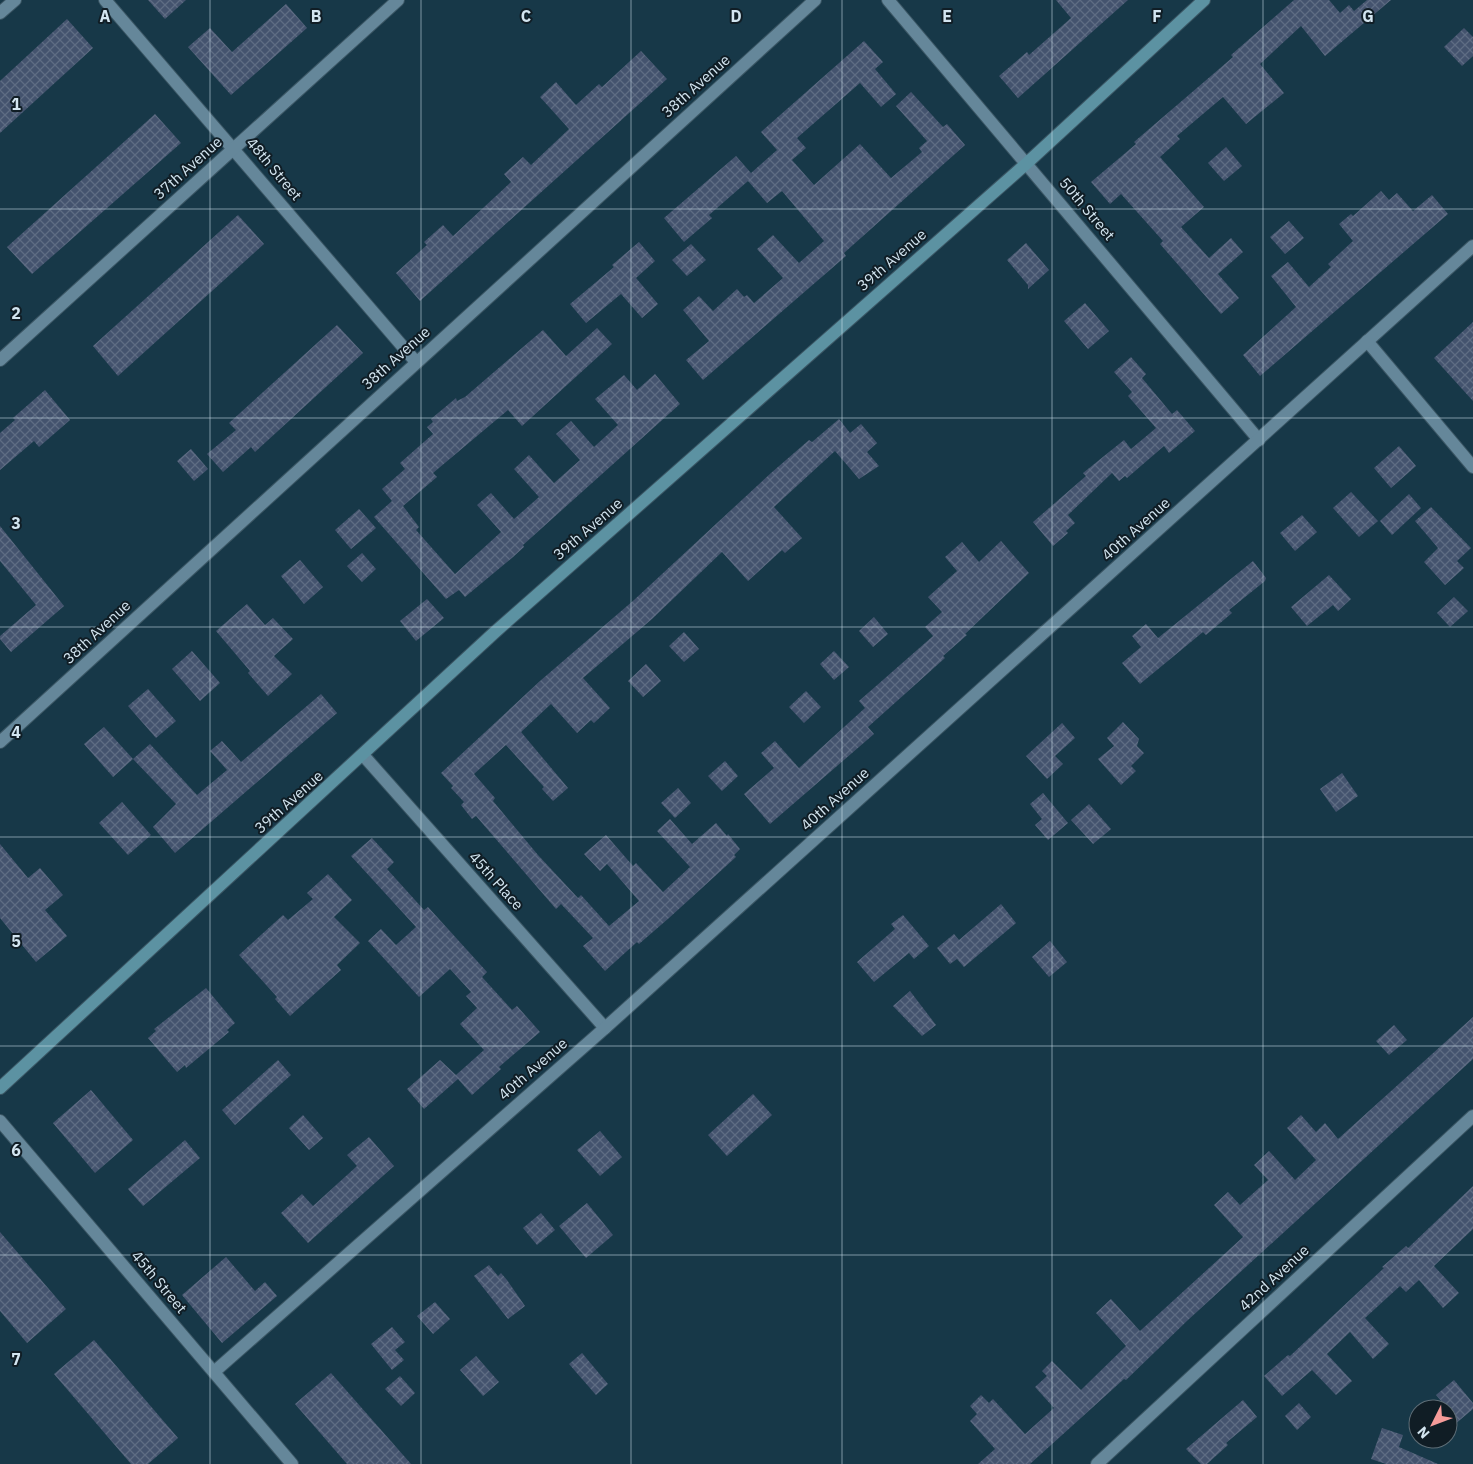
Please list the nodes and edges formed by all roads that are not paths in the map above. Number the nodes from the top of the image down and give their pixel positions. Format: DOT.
graph roads {
  1 [pos="15,0"];
  2 [pos="105,0"];
  3 [pos="398,0"];
  4 [pos="815,0"];
  5 [pos="888,0"];
  6 [pos="1204,0"];
  7 [pos="0,14"];
  8 [pos="234,148"];
  9 [pos="1027,163"];
  10 [pos="1473,246"];
  11 [pos="1367,340"];
  12 [pos="0,360"];
  13 [pos="416,362"];
  14 [pos="1259,440"];
  15 [pos="1473,467"];
  16 [pos="0,742"];
  17 [pos="363,756"];
  18 [pos="605,1028"];
  19 [pos="0,1088"];
  20 [pos="1473,1116"];
  21 [pos="0,1121"];
  22 [pos="214,1372"];
  23 [pos="292,1464"];
  24 [pos="1097,1464"];
  1 -- 7 [label="street"];
  2 -- 8 [label="street, 48th Street"];
  3 -- 8 [label="street, 37th Avenue"];
  4 -- 13 [label="street, 38th Avenue"];
  5 -- 9 [label="street, 50th Street"];
  6 -- 9 [label="main road, 39th Avenue"];
  8 -- 12 [label="street, 37th Avenue"];
  8 -- 13 [label="street, 48th Street"];
  9 -- 14 [label="street, 50th Street"];
  9 -- 17 [label="main road, 39th Avenue"];
  10 -- 11 [label="street, 40th Avenue"];
  11 -- 14 [label="street, 40th Avenue"];
  11 -- 15 [label="street"];
  13 -- 16 [label="street, 38th Avenue"];
  14 -- 18 [label="street, 40th Avenue"];
  17 -- 18 [label="street, 45th Place"];
  17 -- 19 [label="main road, 39th Avenue"];
  18 -- 22 [label="street, 40th Avenue"];
  20 -- 24 [label="street, 42nd Avenue"];
  21 -- 22 [label="street, 45th Street"];
  22 -- 23 [label="street, 45th Street"];
}
